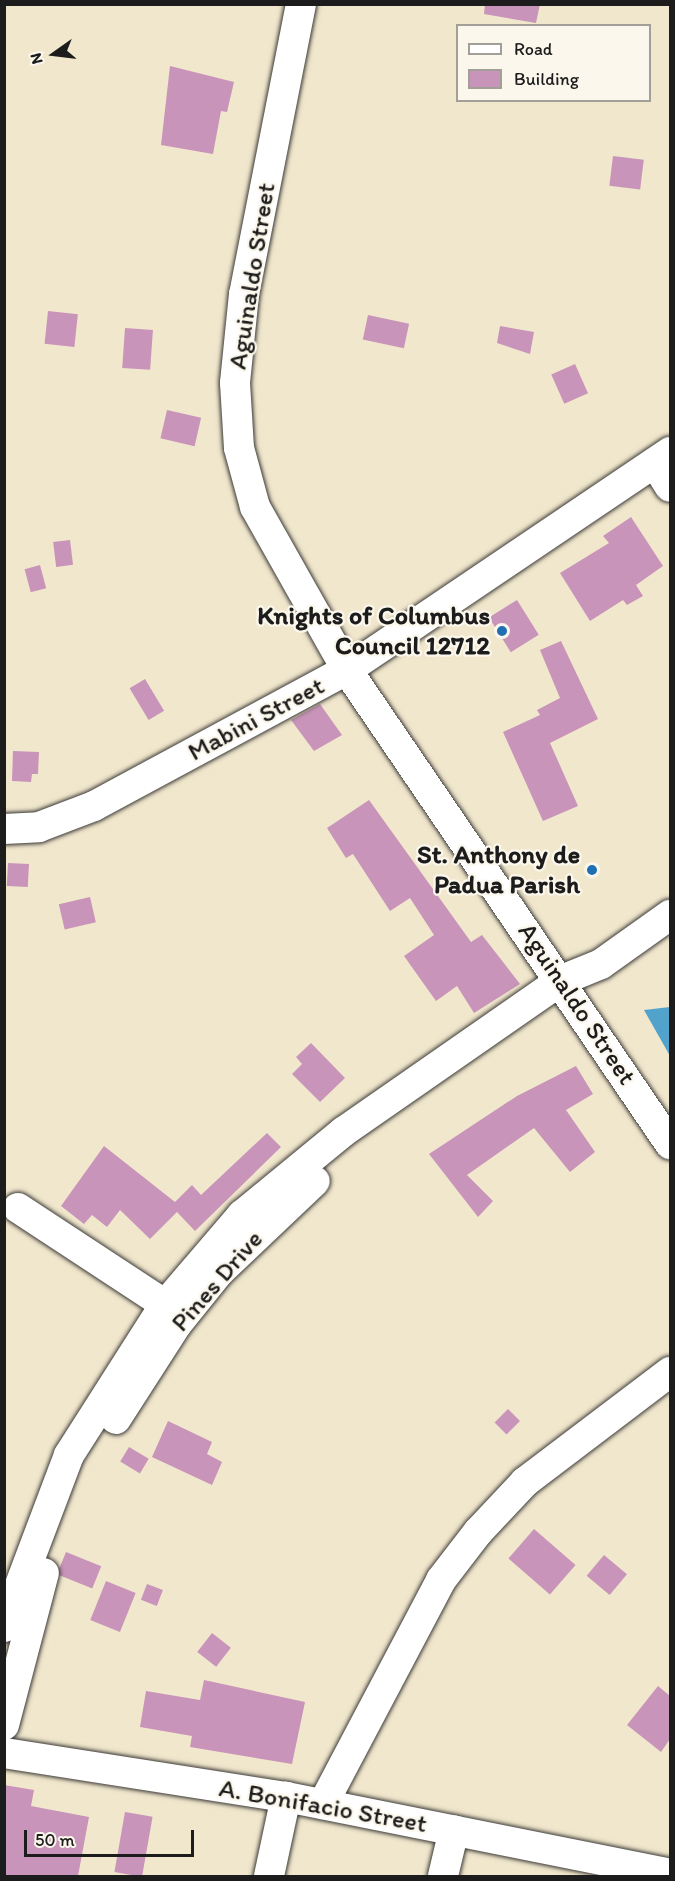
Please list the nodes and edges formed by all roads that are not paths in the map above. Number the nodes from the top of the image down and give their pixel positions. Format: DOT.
graph roads {
  1 [pos="301,4"];
  2 [pos="663,458"];
  3 [pos="670,488"];
  4 [pos="347,670"];
  5 [pos="4,829"];
  6 [pos="670,915"];
  7 [pos="567,988"];
  8 [pos="670,1144"];
  9 [pos="18,1208"];
  10 [pos="174,1311"];
  11 [pos="670,1372"];
  12 [pos="4,1627"];
  13 [pos="4,1725"];
  14 [pos="4,1753"];
  15 [pos="286,1797"];
  16 [pos="323,1804"];
  17 [pos="454,1830"];
  18 [pos="670,1855"];
  19 [pos="640,1868"];
  20 [pos="670,1874"];
  21 [pos="268,1876"];
  22 [pos="443,1876"];
  1 -- 4 [label="street, Aguinaldo Street"];
  2 -- 3 [label="street"];
  2 -- 4 [label="street, Mabini Street"];
  4 -- 5 [label="street, Mabini Street"];
  4 -- 7 [label="street, Aguinaldo Street"];
  6 -- 7 [label="street, Pines Drive"];
  7 -- 8 [label="street, Aguinaldo Street"];
  7 -- 10 [label="street, Pines Drive"];
  9 -- 10 [label="street"];
  10 -- 12 [label="street, Pines Drive"];
  10 -- 13 [label="street, Pines Drive"];
  11 -- 16 [label="street"];
  14 -- 15 [label="street, A. Bonifacio Street"];
  15 -- 16 [label="street, A. Bonifacio Street"];
  15 -- 21 [label="street"];
  16 -- 17 [label="street, A. Bonifacio Street"];
  17 -- 19 [label="street, A. Bonifacio Street"];
  17 -- 22 [label="street"];
  18 -- 19 [label="street"];
  19 -- 20 [label="street, A. Bonifacio Street"];
}
